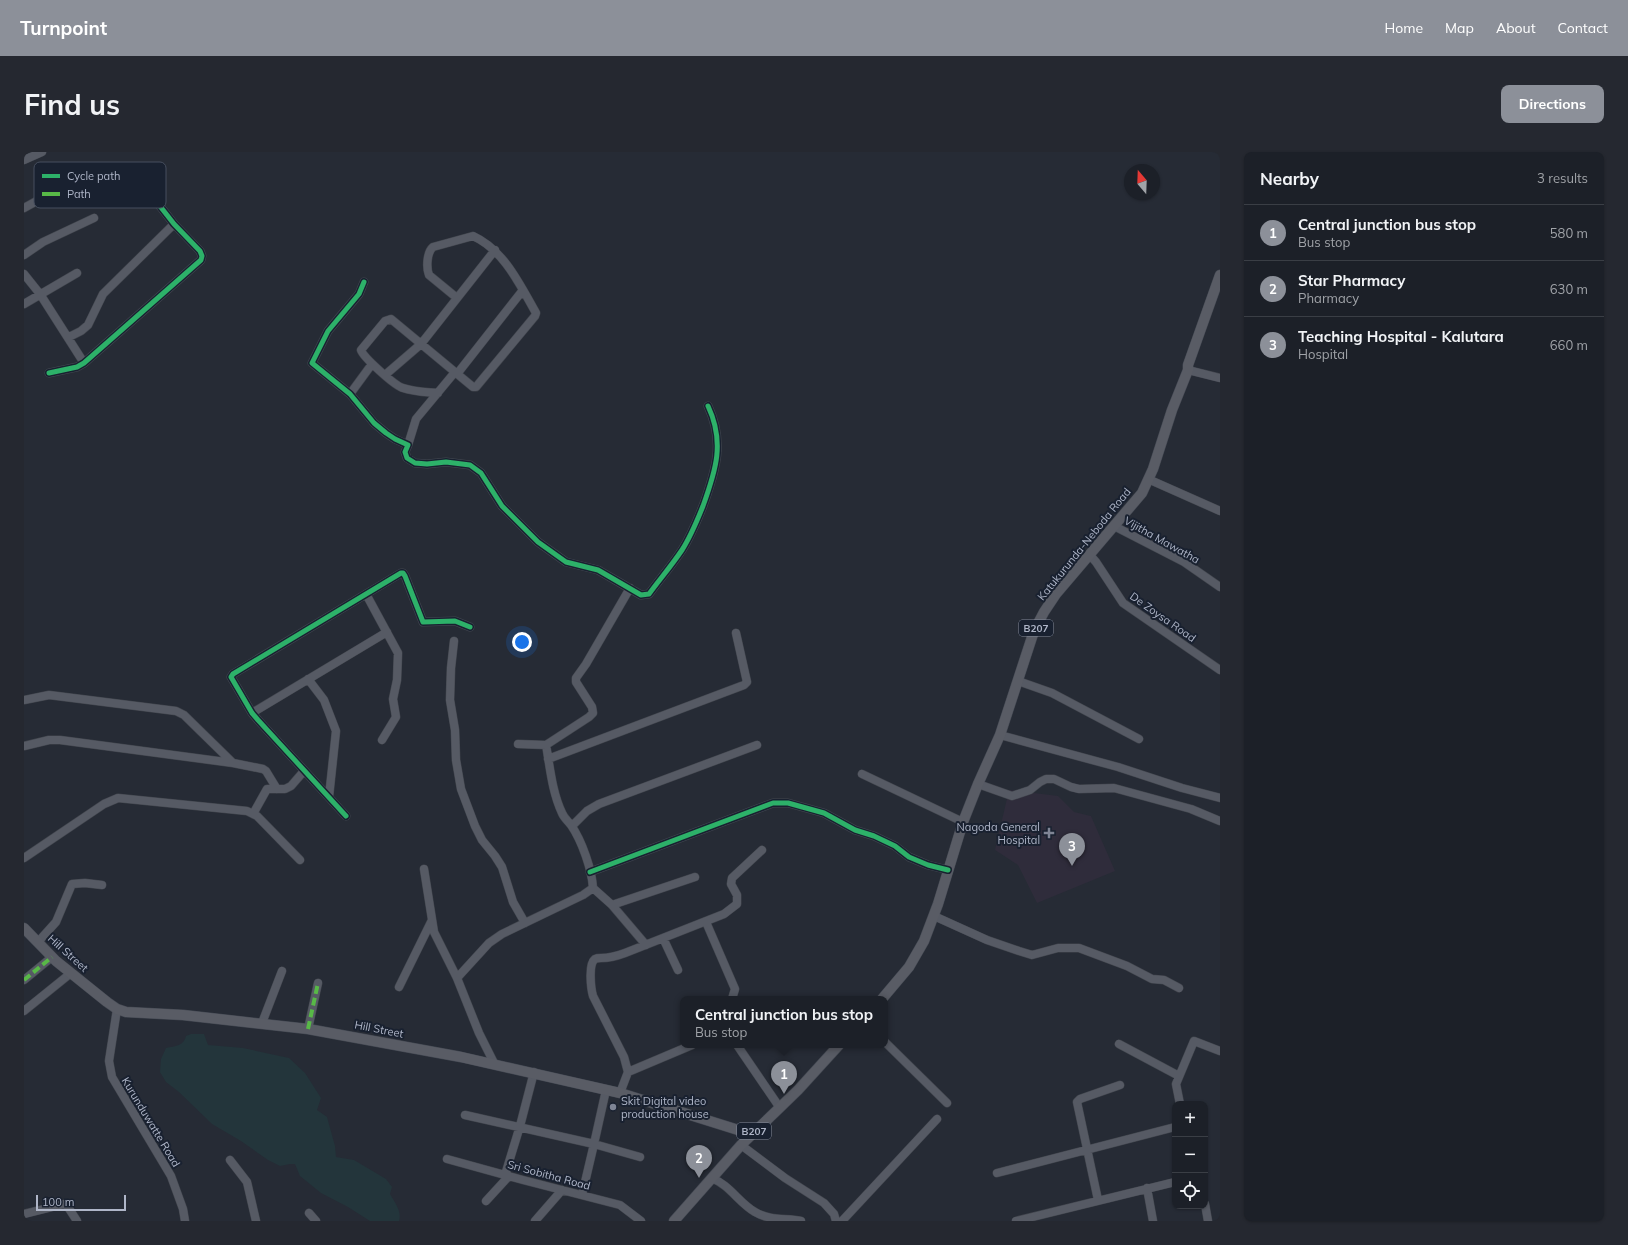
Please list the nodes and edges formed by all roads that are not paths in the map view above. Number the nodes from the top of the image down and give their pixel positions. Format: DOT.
graph roads {
  1 [pos="42,152"];
  2 [pos="24,160"];
  3 [pos="34,202"];
  4 [pos="24,208"];
  5 [pos="161,208"];
  6 [pos="94,218"];
  7 [pos="174,224"];
  8 [pos="496,250"];
  9 [pos="24,255"];
  10 [pos="77,273"];
  11 [pos="24,274"];
  12 [pos="1220,275"];
  13 [pos="364,282"];
  14 [pos="523,290"];
  15 [pos="40,294"];
  16 [pos="458,298"];
  17 [pos="24,304"];
  18 [pos="69,337"];
  19 [pos="421,344"];
  20 [pos="84,363"];
  21 [pos="372,364"];
  22 [pos="1188,370"];
  23 [pos="49,373"];
  24 [pos="456,373"];
  25 [pos="385,375"];
  26 [pos="1220,378"];
  27 [pos="438,393"];
  28 [pos="350,394"];
  29 [pos="708,406"];
  30 [pos="408,445"];
  31 [pos="1148,479"];
  32 [pos="1220,511"];
  33 [pos="1114,526"];
  34 [pos="1089,554"];
  35 [pos="1220,587"];
  36 [pos="630,588"];
  37 [pos="366,594"];
  38 [pos="470,627"];
  39 [pos="387,632"];
  40 [pos="736,633"];
  41 [pos="454,641"];
  42 [pos="1220,670"];
  43 [pos="308,679"];
  44 [pos="1018,681"];
  45 [pos="24,700"];
  46 [pos="252,713"];
  47 [pos="1000,735"];
  48 [pos="1139,739"];
  49 [pos="382,740"];
  50 [pos="518,744"];
  51 [pos="546,745"];
  52 [pos="757,745"];
  53 [pos="24,746"];
  54 [pos="548,759"];
  55 [pos="233,762"];
  56 [pos="304,771"];
  57 [pos="862,774"];
  58 [pos="978,784"];
  59 [pos="277,788"];
  60 [pos="329,797"];
  61 [pos="1220,798"];
  62 [pos="253,814"];
  63 [pos="346,816"];
  64 [pos="1220,821"];
  65 [pos="963,822"];
  66 [pos="572,826"];
  67 [pos="762,850"];
  68 [pos="24,858"];
  69 [pos="300,860"];
  70 [pos="424,869"];
  71 [pos="948,870"];
  72 [pos="590,872"];
  73 [pos="696,877"];
  74 [pos="102,885"];
  75 [pos="593,888"];
  76 [pos="612,905"];
  77 [pos="934,916"];
  78 [pos="432,920"];
  79 [pos="706,922"];
  80 [pos="525,923"];
  81 [pos="24,928"];
  82 [pos="663,938"];
  83 [pos="38,942"];
  84 [pos="646,945"];
  85 [pos="52,957"];
  86 [pos="678,970"];
  87 [pos="282,971"];
  88 [pos="71,973"];
  89 [pos="457,978"];
  90 [pos="24,980"];
  91 [pos="318,983"];
  92 [pos="399,987"];
  93 [pos="1179,988"];
  94 [pos="733,996"];
  95 [pos="884,996"];
  96 [pos="117,1009"];
  97 [pos="24,1011"];
  98 [pos="262,1023"];
  99 [pos="308,1029"];
  100 [pos="1119,1044"];
  101 [pos="888,1045"];
  102 [pos="685,1048"];
  103 [pos="739,1048"];
  104 [pos="836,1048"];
  105 [pos="1220,1051"];
  106 [pos="494,1063"];
  107 [pos="534,1072"];
  108 [pos="628,1072"];
  109 [pos="1179,1076"];
  110 [pos="1120,1085"];
  111 [pos="606,1090"];
  112 [pos="620,1093"];
  113 [pos="1179,1101"];
  114 [pos="947,1103"];
  115 [pos="780,1108"];
  116 [pos="465,1115"];
  117 [pos="937,1119"];
  118 [pos="520,1126"];
  119 [pos="1172,1128"];
  120 [pos="751,1134"];
  121 [pos="594,1144"];
  122 [pos="741,1145"];
  123 [pos="1086,1150"];
  124 [pos="640,1157"];
  125 [pos="447,1159"];
  126 [pos="230,1160"];
  127 [pos="997,1173"];
  128 [pos="507,1175"];
  129 [pos="711,1178"];
  130 [pos="1172,1183"];
  131 [pos="1147,1188"];
  132 [pos="562,1190"];
  133 [pos="582,1195"];
  134 [pos="1098,1200"];
  135 [pos="486,1201"];
  136 [pos="1206,1209"];
  137 [pos="309,1213"];
  138 [pos="24,1214"];
  139 [pos="77,1221"];
  140 [pos="185,1221"];
  141 [pos="256,1221"];
  142 [pos="316,1221"];
  143 [pos="535,1221"];
  144 [pos="641,1221"];
  145 [pos="674,1221"];
  146 [pos="801,1221"];
  147 [pos="836,1221"];
  148 [pos="842,1221"];
  149 [pos="1016,1221"];
  150 [pos="1153,1221"];
  151 [pos="1208,1221"];
  1 -- 2 [label="street"];
  3 -- 4 [label="street"];
  5 -- 7 [label="street"];
  6 -- 9 [label="street"];
  7 -- 18 [label="street"];
  7 -- 20 [label="street"];
  8 -- 14 [label="street"];
  8 -- 16 [label="street"];
  8 -- 16 [label="street"];
  10 -- 15 [label="street"];
  11 -- 15 [label="street"];
  12 -- 22 [label="main road, Katukurunda-Neboda Road / B207"];
  13 -- 28 [label="street"];
  14 -- 24 [label="street"];
  14 -- 24 [label="street"];
  15 -- 17 [label="street"];
  15 -- 18 [label="street"];
  16 -- 19 [label="street"];
  18 -- 20 [label="street"];
  19 -- 21 [label="street"];
  19 -- 24 [label="street"];
  19 -- 25 [label="street"];
  20 -- 23 [label="street"];
  21 -- 25 [label="street"];
  21 -- 28 [label="street"];
  22 -- 26 [label="street"];
  22 -- 31 [label="main road, Katukurunda-Neboda Road / B207"];
  24 -- 27 [label="street"];
  25 -- 27 [label="street"];
  27 -- 30 [label="street"];
  28 -- 30 [label="street"];
  29 -- 36 [label="street"];
  30 -- 36 [label="street"];
  31 -- 32 [label="street"];
  31 -- 33 [label="main road, Katukurunda-Neboda Road / B207"];
  33 -- 34 [label="main road, Katukurunda-Neboda Road / B207"];
  33 -- 35 [label="street, Vijitha Mawatha"];
  34 -- 42 [label="street, De Zoysa Road"];
  34 -- 44 [label="main road, Katukurunda-Neboda Road / B207"];
  36 -- 51 [label="street"];
  37 -- 38 [label="street"];
  37 -- 39 [label="street"];
  37 -- 46 [label="street"];
  39 -- 43 [label="street"];
  39 -- 49 [label="street"];
  40 -- 54 [label="street"];
  41 -- 80 [label="street"];
  43 -- 46 [label="street"];
  43 -- 60 [label="street"];
  44 -- 47 [label="main road, Katukurunda-Neboda Road / B207"];
  44 -- 48 [label="street"];
  45 -- 55 [label="street"];
  46 -- 56 [label="street"];
  47 -- 58 [label="main road, Katukurunda-Neboda Road / B207"];
  47 -- 61 [label="street"];
  50 -- 51 [label="street"];
  51 -- 54 [label="street"];
  52 -- 66 [label="street"];
  53 -- 55 [label="street"];
  54 -- 66 [label="street"];
  55 -- 59 [label="street"];
  56 -- 59 [label="street"];
  56 -- 60 [label="street"];
  57 -- 65 [label="street"];
  58 -- 64 [label="street"];
  58 -- 65 [label="main road, Katukurunda-Neboda Road / B207"];
  59 -- 62 [label="street"];
  60 -- 63 [label="street"];
  62 -- 68 [label="street"];
  62 -- 69 [label="street"];
  65 -- 71 [label="main road, Katukurunda-Neboda Road / B207"];
  66 -- 72 [label="street"];
  67 -- 79 [label="street"];
  70 -- 78 [label="street"];
  71 -- 72 [label="street"];
  71 -- 77 [label="main road, Katukurunda-Neboda Road / B207"];
  72 -- 75 [label="street"];
  73 -- 76 [label="street"];
  74 -- 83 [label="street"];
  75 -- 76 [label="street"];
  75 -- 80 [label="street"];
  76 -- 84 [label="street"];
  77 -- 93 [label="street"];
  77 -- 95 [label="main road, Katukurunda-Neboda Road / B207"];
  78 -- 89 [label="street"];
  78 -- 92 [label="street"];
  79 -- 82 [label="street"];
  79 -- 94 [label="street"];
  80 -- 89 [label="street"];
  81 -- 83 [label="main road, Hill Street"];
  82 -- 84 [label="street"];
  82 -- 86 [label="street"];
  83 -- 85 [label="main road, Hill Street"];
  84 -- 108 [label="street"];
  85 -- 88 [label="main road, Hill Street"];
  85 -- 90 [label="street"];
  87 -- 98 [label="street"];
  88 -- 96 [label="main road, Hill Street"];
  88 -- 97 [label="street"];
  89 -- 106 [label="street"];
  91 -- 99 [label="street"];
  96 -- 98 [label="main road, Hill Street"];
  96 -- 140 [label="street, Kurunduwatte Road"];
  98 -- 99 [label="main road, Hill Street"];
  99 -- 106 [label="main road, Hill Street"];
  100 -- 109 [label="street"];
  101 -- 114 [label="street"];
  102 -- 108 [label="street"];
  103 -- 115 [label="street"];
  104 -- 115 [label="main road, B207"];
  105 -- 109 [label="street"];
  106 -- 107 [label="main road, Hill Street"];
  107 -- 111 [label="main road, Hill Street"];
  107 -- 118 [label="street"];
  108 -- 112 [label="street"];
  109 -- 113 [label="street"];
  110 -- 123 [label="street"];
  111 -- 112 [label="main road, Hill Street"];
  111 -- 121 [label="street"];
  112 -- 120 [label="main road, Hill Street"];
  115 -- 120 [label="main road, B207"];
  116 -- 118 [label="street"];
  117 -- 148 [label="street"];
  118 -- 121 [label="street"];
  118 -- 128 [label="street"];
  119 -- 123 [label="street"];
  120 -- 122 [label="main road, B207"];
  121 -- 124 [label="street"];
  121 -- 133 [label="street"];
  122 -- 129 [label="main road, B207"];
  122 -- 147 [label="street"];
  123 -- 127 [label="street"];
  123 -- 134 [label="street"];
  125 -- 128 [label="street, Sri Sobitha Road"];
  126 -- 141 [label="street"];
  128 -- 132 [label="street, Sri Sobitha Road"];
  128 -- 135 [label="street"];
  129 -- 145 [label="main road, B207"];
  129 -- 146 [label="street"];
  130 -- 131 [label="street"];
  131 -- 134 [label="street"];
  131 -- 150 [label="street"];
  132 -- 133 [label="street, Sri Sobitha Road"];
  132 -- 143 [label="street"];
  133 -- 144 [label="street, Sri Sobitha Road"];
  134 -- 149 [label="street"];
  136 -- 151 [label="street"];
  137 -- 142 [label="street"];
  138 -- 139 [label="street"];
}
